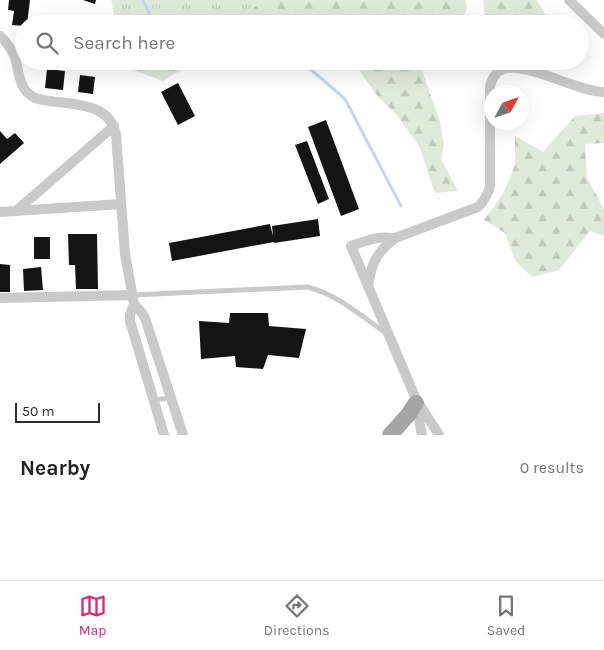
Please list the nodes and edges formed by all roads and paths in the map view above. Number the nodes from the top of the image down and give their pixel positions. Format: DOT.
graph roads {
  1 [pos="570,0"];
  2 [pos="585,15"];
  3 [pos="589,19"];
  4 [pos="604,34"];
  5 [pos="0,36"];
  6 [pos="15,60"];
  7 [pos="18,70"];
  8 [pos="503,70"];
  9 [pos="529,70"];
  10 [pos="604,92"];
  11 [pos="114,126"];
  12 [pos="121,204"];
  13 [pos="16,211"];
  14 [pos="0,212"];
  15 [pos="395,238"];
  16 [pos="368,287"];
  17 [pos="0,298"];
  18 [pos="134,300"];
  19 [pos="389,335"];
  20 [pos="171,398"];
  21 [pos="154,400"];
  22 [pos="416,401"];
  23 [pos="164,435"];
  24 [pos="183,435"];
  25 [pos="390,435"];
  26 [pos="422,435"];
  27 [pos="439,435"];
  1 -- 2 [label="street"];
  3 -- 4 [label="street"];
  5 -- 6 [label="street"];
  7 -- 11 [label="street"];
  8 -- 15 [label="street"];
  9 -- 10 [label="street"];
  11 -- 12 [label="street"];
  11 -- 13 [label="street"];
  12 -- 13 [label="street"];
  12 -- 18 [label="street"];
  13 -- 14 [label="street"];
  15 -- 16 [label="street"];
  15 -- 16 [label="street"];
  16 -- 19 [label="street"];
  17 -- 18 [label="street"];
  18 -- 19 [label="lane"];
  18 -- 20 [label="street"];
  18 -- 21 [label="street"];
  19 -- 22 [label="street"];
  20 -- 21 [label="lane"];
  20 -- 24 [label="street"];
  21 -- 23 [label="street"];
  22 -- 25 [label="main road"];
  22 -- 26 [label="street"];
  22 -- 27 [label="street"];
}
